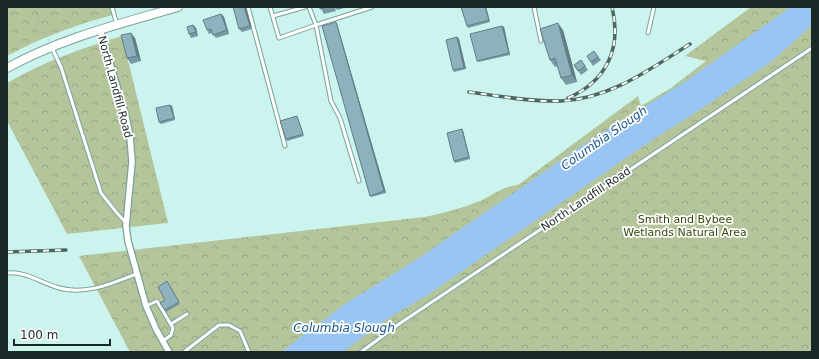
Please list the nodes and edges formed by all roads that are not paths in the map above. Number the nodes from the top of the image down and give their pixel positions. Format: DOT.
graph roads {
  1 [pos="112,7"];
  2 [pos="178,7"];
  3 [pos="248,7"];
  4 [pos="270,7"];
  5 [pos="305,7"];
  6 [pos="309,7"];
  7 [pos="372,7"];
  8 [pos="534,7"];
  9 [pos="654,7"];
  10 [pos="273,16"];
  11 [pos="117,25"];
  12 [pos="316,25"];
  13 [pos="100,30"];
  14 [pos="648,33"];
  15 [pos="541,40"];
  16 [pos="51,47"];
  17 [pos="812,48"];
  18 [pos="7,68"];
  19 [pos="285,146"];
  20 [pos="359,181"];
  21 [pos="126,223"];
  22 [pos="7,273"];
  23 [pos="136,274"];
  24 [pos="146,306"];
  25 [pos="187,314"];
  26 [pos="171,324"];
  27 [pos="163,341"];
  28 [pos="169,352"];
  29 [pos="184,352"];
  30 [pos="249,352"];
  31 [pos="361,352"];
  1 -- 11 [label="lane"];
  2 -- 11 [label="main road"];
  3 -- 19 [label="lane"];
  4 -- 10 [label="lane"];
  5 -- 10 [label="lane"];
  6 -- 12 [label="lane"];
  7 -- 12 [label="lane"];
  8 -- 15 [label="lane"];
  9 -- 14 [label="lane"];
  10 -- 12 [label="lane"];
  11 -- 13 [label="main road"];
  12 -- 20 [label="lane"];
  13 -- 16 [label="main road"];
  13 -- 21 [label="street, North Landfill Road"];
  16 -- 18 [label="main road"];
  16 -- 21 [label="lane"];
  17 -- 31 [label="lane, North Landfill Road"];
  21 -- 23 [label="street, North Landfill Road"];
  22 -- 23 [label="lane"];
  23 -- 24 [label="street, North Landfill Road"];
  24 -- 26 [label="lane"];
  24 -- 27 [label="street, North Landfill Road"];
  25 -- 26 [label="lane"];
  26 -- 27 [label="lane"];
  27 -- 28 [label="street, North Landfill Road"];
  29 -- 30 [label="lane"];
}
